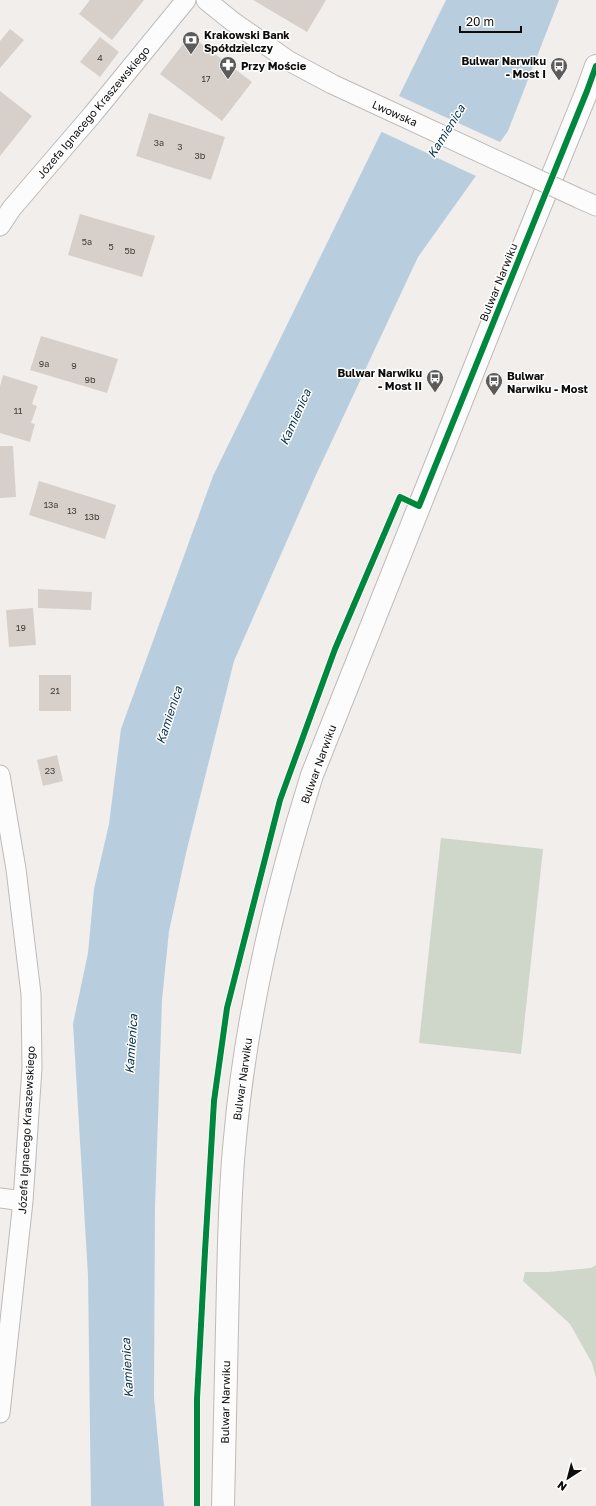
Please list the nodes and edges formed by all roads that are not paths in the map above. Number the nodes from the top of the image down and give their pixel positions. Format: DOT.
graph roads {
  1 [pos="186,0"];
  2 [pos="206,0"];
  3 [pos="596,66"];
  4 [pos="596,206"];
  5 [pos="0,226"];
  6 [pos="0,776"];
  7 [pos="0,1198"];
  8 [pos="23,1201"];
  9 [pos="0,1414"];
  10 [pos="223,1506"];
  1 -- 5 [label="street, Józefa Ignacego Kraszewskiego"];
  2 -- 4 [label="street, Lwowska, bridge"];
  3 -- 10 [label="main road, Bulwar Narwiku"];
  6 -- 8 [label="street, Józefa Ignacego Kraszewskiego"];
  7 -- 8 [label="street"];
  8 -- 9 [label="street, Józefa Ignacego Kraszewskiego"];
}
